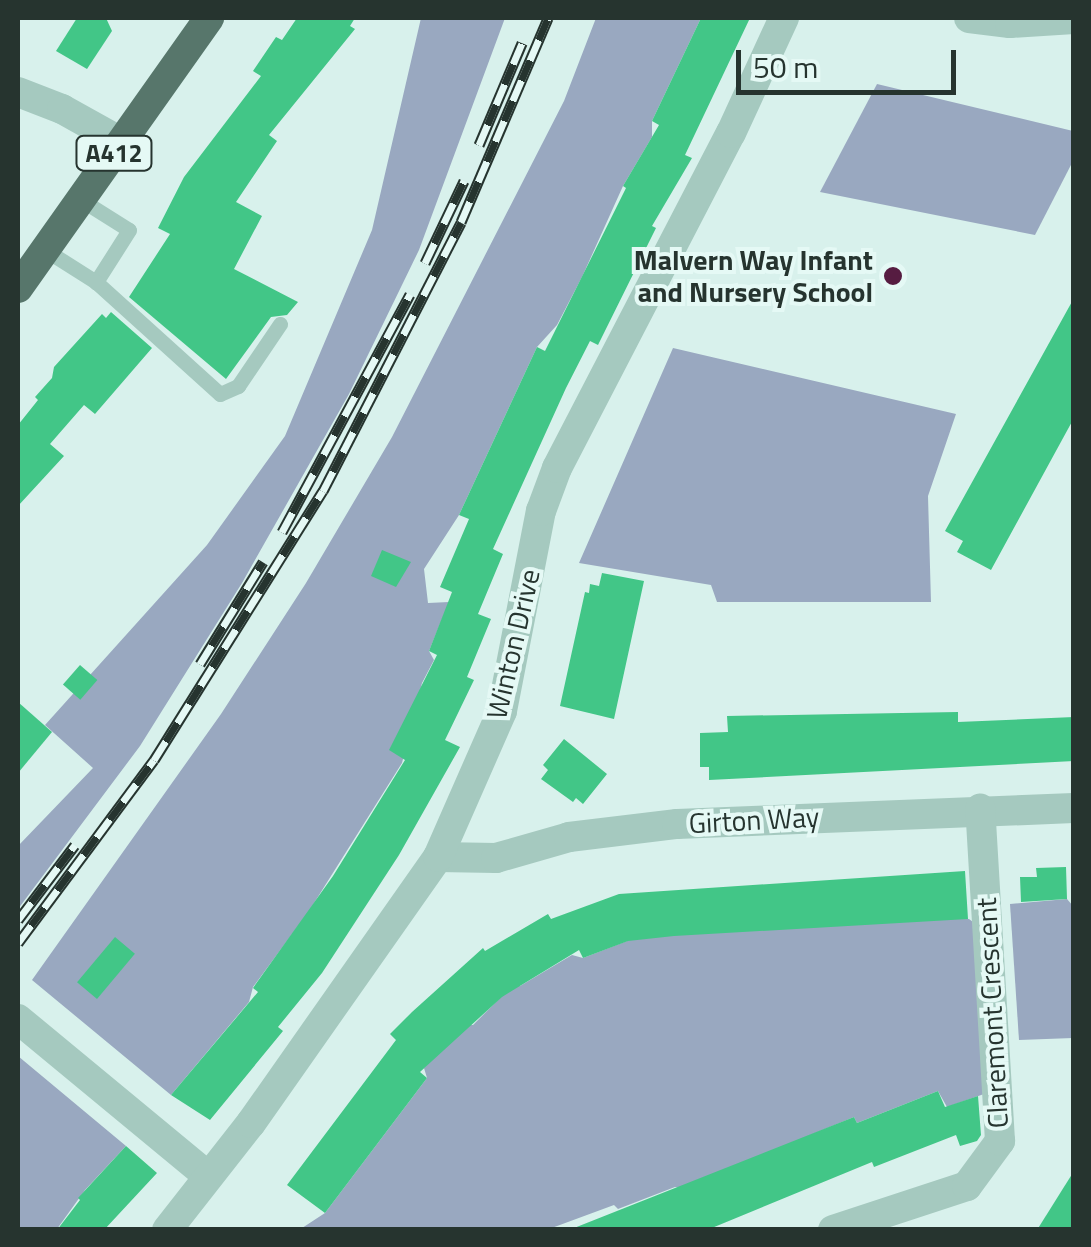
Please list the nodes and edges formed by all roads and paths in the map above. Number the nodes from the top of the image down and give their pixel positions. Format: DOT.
graph roads {
  1 [pos="210,18"];
  2 [pos="784,18"];
  3 [pos="969,18"];
  4 [pos="1074,19"];
  5 [pos="18,92"];
  6 [pos="121,142"];
  7 [pos="83,201"];
  8 [pos="48,250"];
  9 [pos="96,282"];
  10 [pos="18,288"];
  11 [pos="280,324"];
  12 [pos="1074,808"];
  13 [pos="980,809"];
  14 [pos="438,857"];
  15 [pos="20,1021"];
  16 [pos="208,1176"];
  17 [pos="167,1230"];
  18 [pos="833,1230"];
  1 -- 6 [label="main road, A412"];
  2 -- 14 [label="street, Winton Drive"];
  3 -- 4 [label="street"];
  5 -- 6 [label="street"];
  6 -- 7 [label="main road, A412"];
  7 -- 8 [label="main road, A412"];
  7 -- 9 [label="lane"];
  8 -- 9 [label="lane"];
  8 -- 10 [label="main road, A412"];
  9 -- 11 [label="lane"];
  12 -- 13 [label="street, Girton Way"];
  13 -- 14 [label="street, Girton Way"];
  13 -- 18 [label="street, Claremont Crescent"];
  14 -- 16 [label="street, Winton Drive"];
  15 -- 16 [label="street"];
  16 -- 17 [label="street, Winton Drive"];
}
